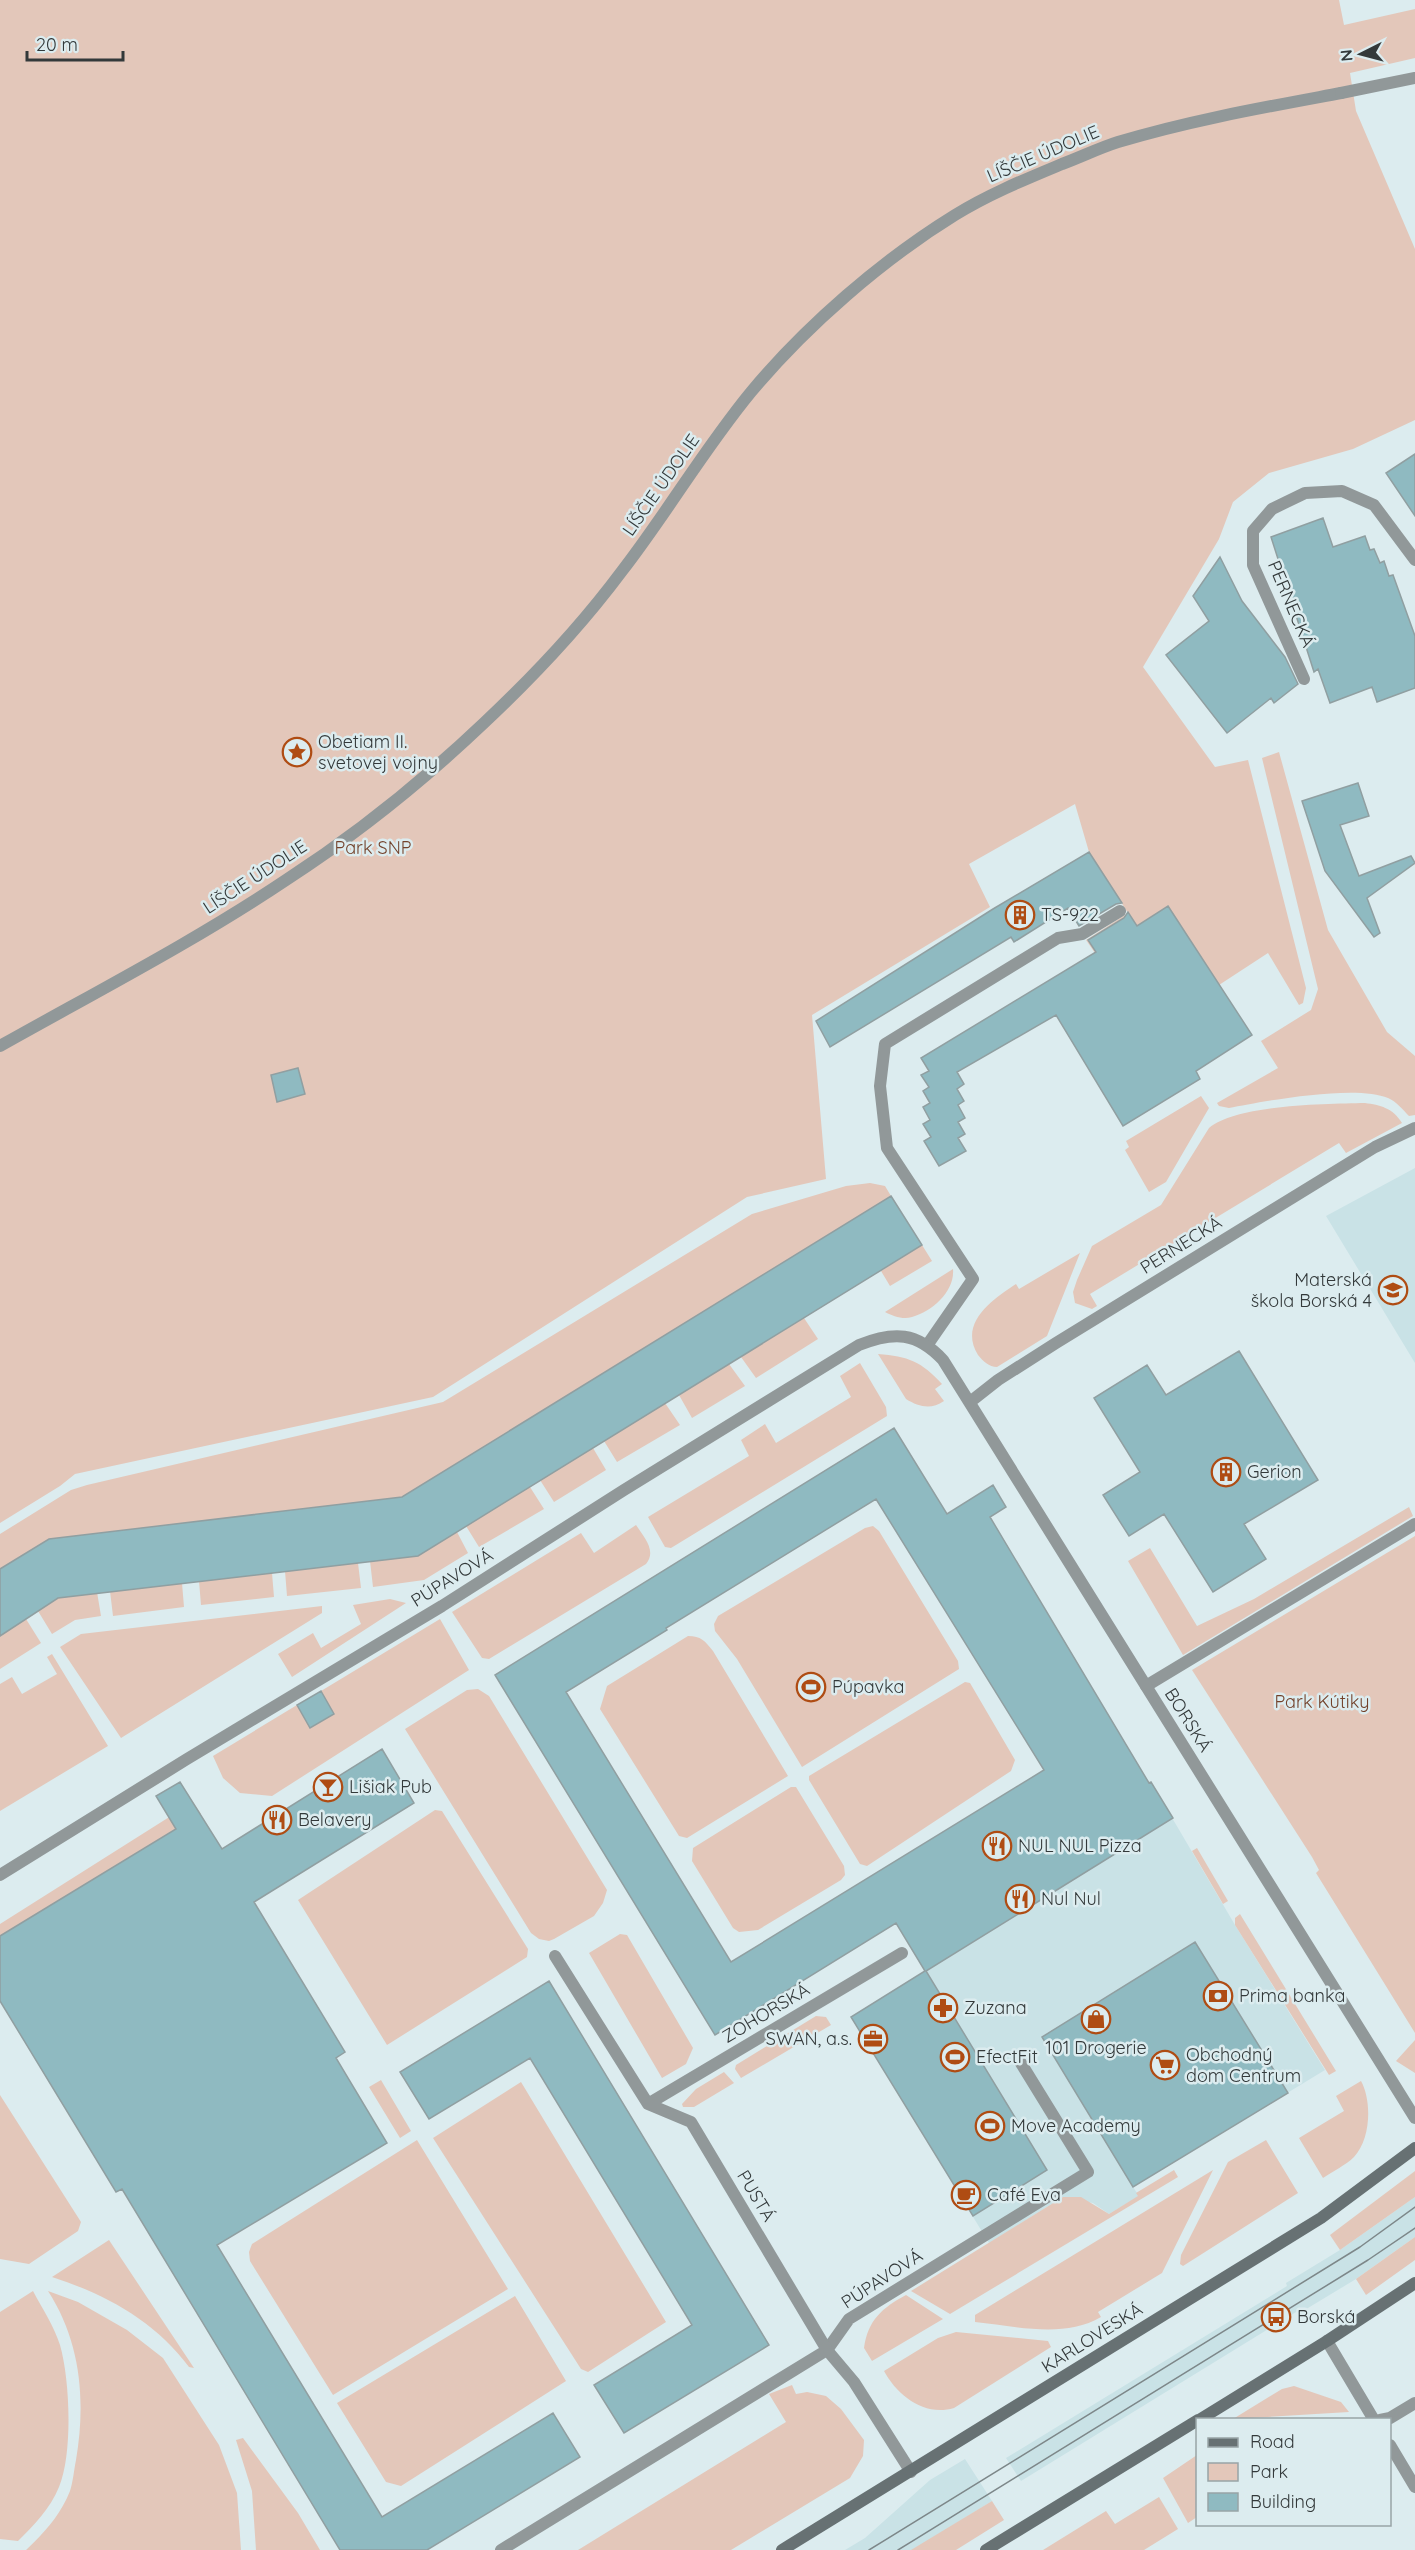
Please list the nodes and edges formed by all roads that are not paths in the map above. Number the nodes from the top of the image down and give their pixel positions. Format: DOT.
graph roads {
  1 [pos="1415,78"];
  2 [pos="1415,560"];
  3 [pos="1304,679"];
  4 [pos="1120,911"];
  5 [pos="0,1046"];
  6 [pos="1415,1128"];
  7 [pos="928,1344"];
  8 [pos="970,1402"];
  9 [pos="1415,1524"];
  10 [pos="1146,1686"];
  11 [pos="0,1875"];
  12 [pos="902,1953"];
  13 [pos="555,1956"];
  14 [pos="1019,2060"];
  15 [pos="648,2104"];
  16 [pos="1415,2118"];
  17 [pos="1415,2148"];
  18 [pos="1415,2283"];
  19 [pos="1327,2341"];
  20 [pos="827,2350"];
  21 [pos="1415,2403"];
  22 [pos="1201,2418"];
  23 [pos="1373,2418"];
  24 [pos="1390,2418"];
  25 [pos="1196,2421"];
  26 [pos="1391,2448"];
  27 [pos="911,2472"];
  28 [pos="1415,2487"];
  29 [pos="501,2550"];
  30 [pos="782,2550"];
  31 [pos="986,2550"];
  1 -- 5 [label="street, LÍŠČIE ÚDOLIE"];
  2 -- 3 [label="street, PERNECKÁ"];
  4 -- 7 [label="street"];
  6 -- 8 [label="street, PERNECKÁ"];
  7 -- 8 [label="street, BORSKÁ"];
  7 -- 11 [label="street, PÚPAVOVÁ"];
  8 -- 10 [label="street, BORSKÁ"];
  9 -- 10 [label="street"];
  10 -- 16 [label="street, BORSKÁ"];
  12 -- 15 [label="street, ZOHORSKÁ"];
  13 -- 15 [label="street"];
  14 -- 20 [label="street, PÚPAVOVÁ"];
  15 -- 20 [label="street, PUSTÁ"];
  17 -- 27 [label="main road, KARLOVESKÁ"];
  18 -- 19 [label="main road"];
  19 -- 22 [label="main road"];
  19 -- 23 [label="street"];
  20 -- 27 [label="street, PUSTÁ"];
  20 -- 29 [label="street, PÚPAVOVÁ"];
  21 -- 24 [label="street"];
  25 -- 31 [label="main road"];
  26 -- 28 [label="street"];
  27 -- 30 [label="main road, KARLOVESKÁ"];
}
